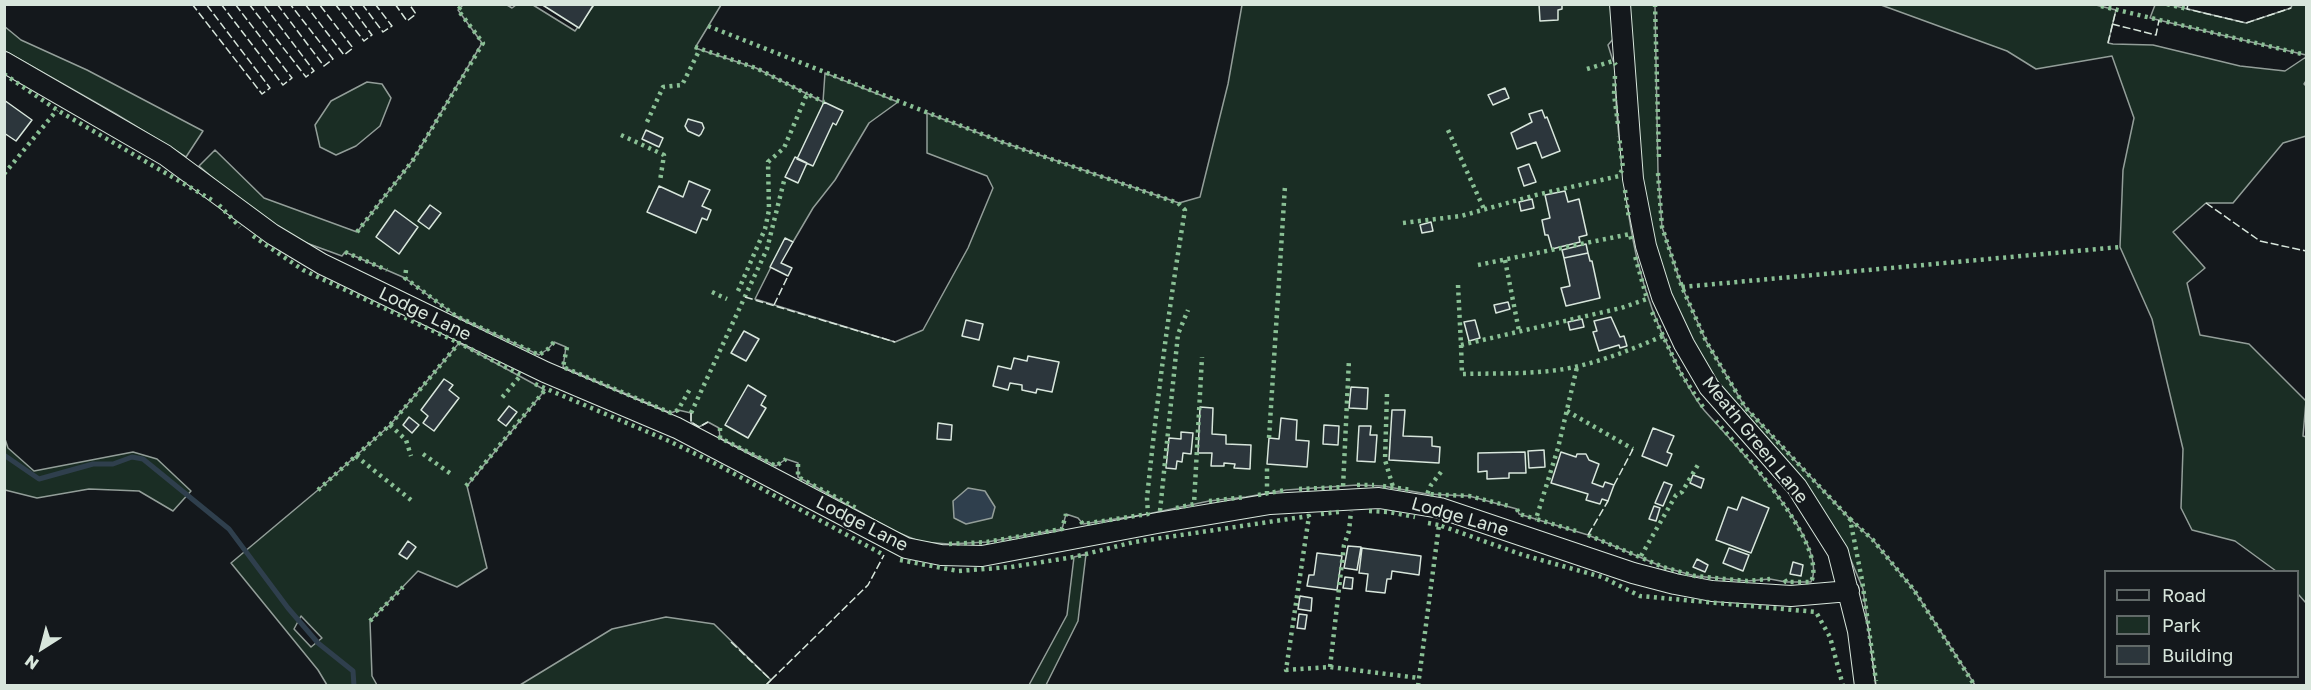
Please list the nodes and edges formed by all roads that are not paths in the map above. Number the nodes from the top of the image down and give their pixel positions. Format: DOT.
graph roads {
  1 [pos="1620,4"];
  2 [pos="4,62"];
  3 [pos="1849,591"];
  4 [pos="1865,686"];
  1 -- 3 [label="street, Meath Green Lane"];
  2 -- 3 [label="street, Lodge Lane"];
  3 -- 4 [label="street, Meath Green Lane"];
}
